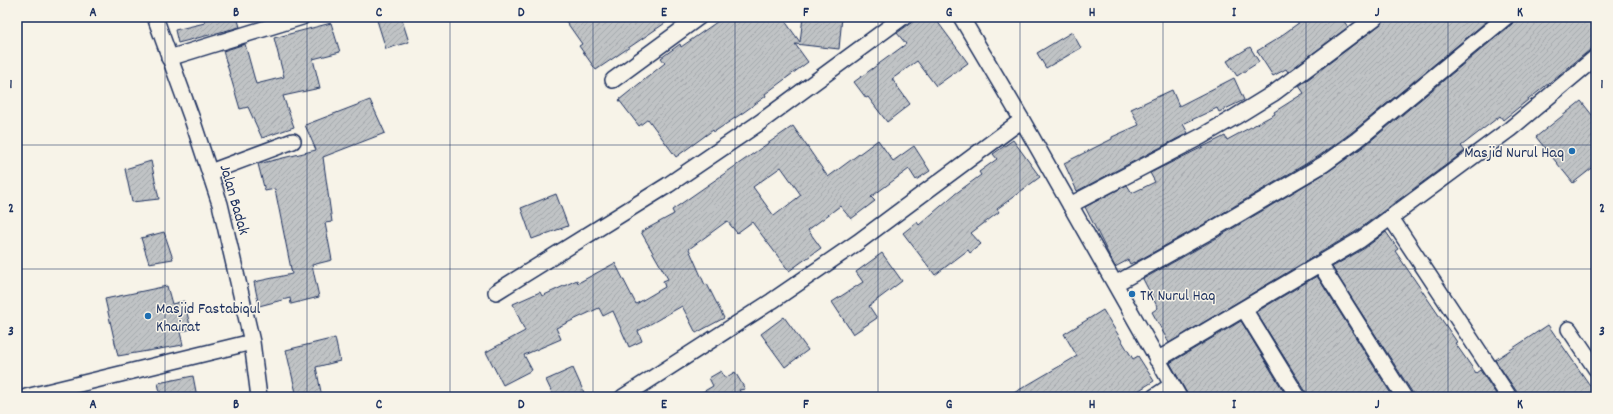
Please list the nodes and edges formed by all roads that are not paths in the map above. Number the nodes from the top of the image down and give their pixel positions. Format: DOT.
graph roads {
  1 [pos="155,17"];
  2 [pos="302,17"];
  3 [pos="699,17"];
  4 [pos="903,17"];
  5 [pos="961,17"];
  6 [pos="1376,17"];
  7 [pos="1506,17"];
  8 [pos="169,58"];
  9 [pos="1594,63"];
  10 [pos="612,80"];
  11 [pos="1022,120"];
  12 [pos="293,141"];
  13 [pos="210,172"];
  14 [pos="1070,205"];
  15 [pos="1391,218"];
  16 [pos="1320,264"];
  17 [pos="1115,284"];
  18 [pos="496,292"];
  19 [pos="1244,309"];
  20 [pos="1569,329"];
  21 [pos="252,342"];
  22 [pos="1157,360"];
  23 [pos="1596,369"];
  24 [pos="1175,391"];
  25 [pos="26,397"];
  26 [pos="259,397"];
  27 [pos="623,397"];
  28 [pos="1154,397"];
  29 [pos="1298,397"];
  30 [pos="1404,397"];
  31 [pos="1509,397"];
  1 -- 8 [label="street, Jalan Badak"];
  2 -- 8 [label="street"];
  3 -- 10 [label="street"];
  4 -- 18 [label="street"];
  5 -- 11 [label="street"];
  6 -- 14 [label="street"];
  7 -- 17 [label="street"];
  8 -- 13 [label="street, Jalan Badak"];
  9 -- 15 [label="street"];
  11 -- 14 [label="street"];
  11 -- 27 [label="street"];
  12 -- 13 [label="street"];
  13 -- 21 [label="street, Jalan Badak"];
  14 -- 17 [label="street"];
  15 -- 16 [label="street"];
  15 -- 31 [label="street"];
  16 -- 19 [label="street"];
  16 -- 30 [label="street"];
  17 -- 22 [label="street"];
  19 -- 22 [label="street"];
  19 -- 29 [label="street"];
  20 -- 23 [label="street"];
  21 -- 25 [label="street"];
  21 -- 26 [label="street, Jalan Badak"];
  22 -- 24 [label="street"];
  24 -- 28 [label="street"];
}
